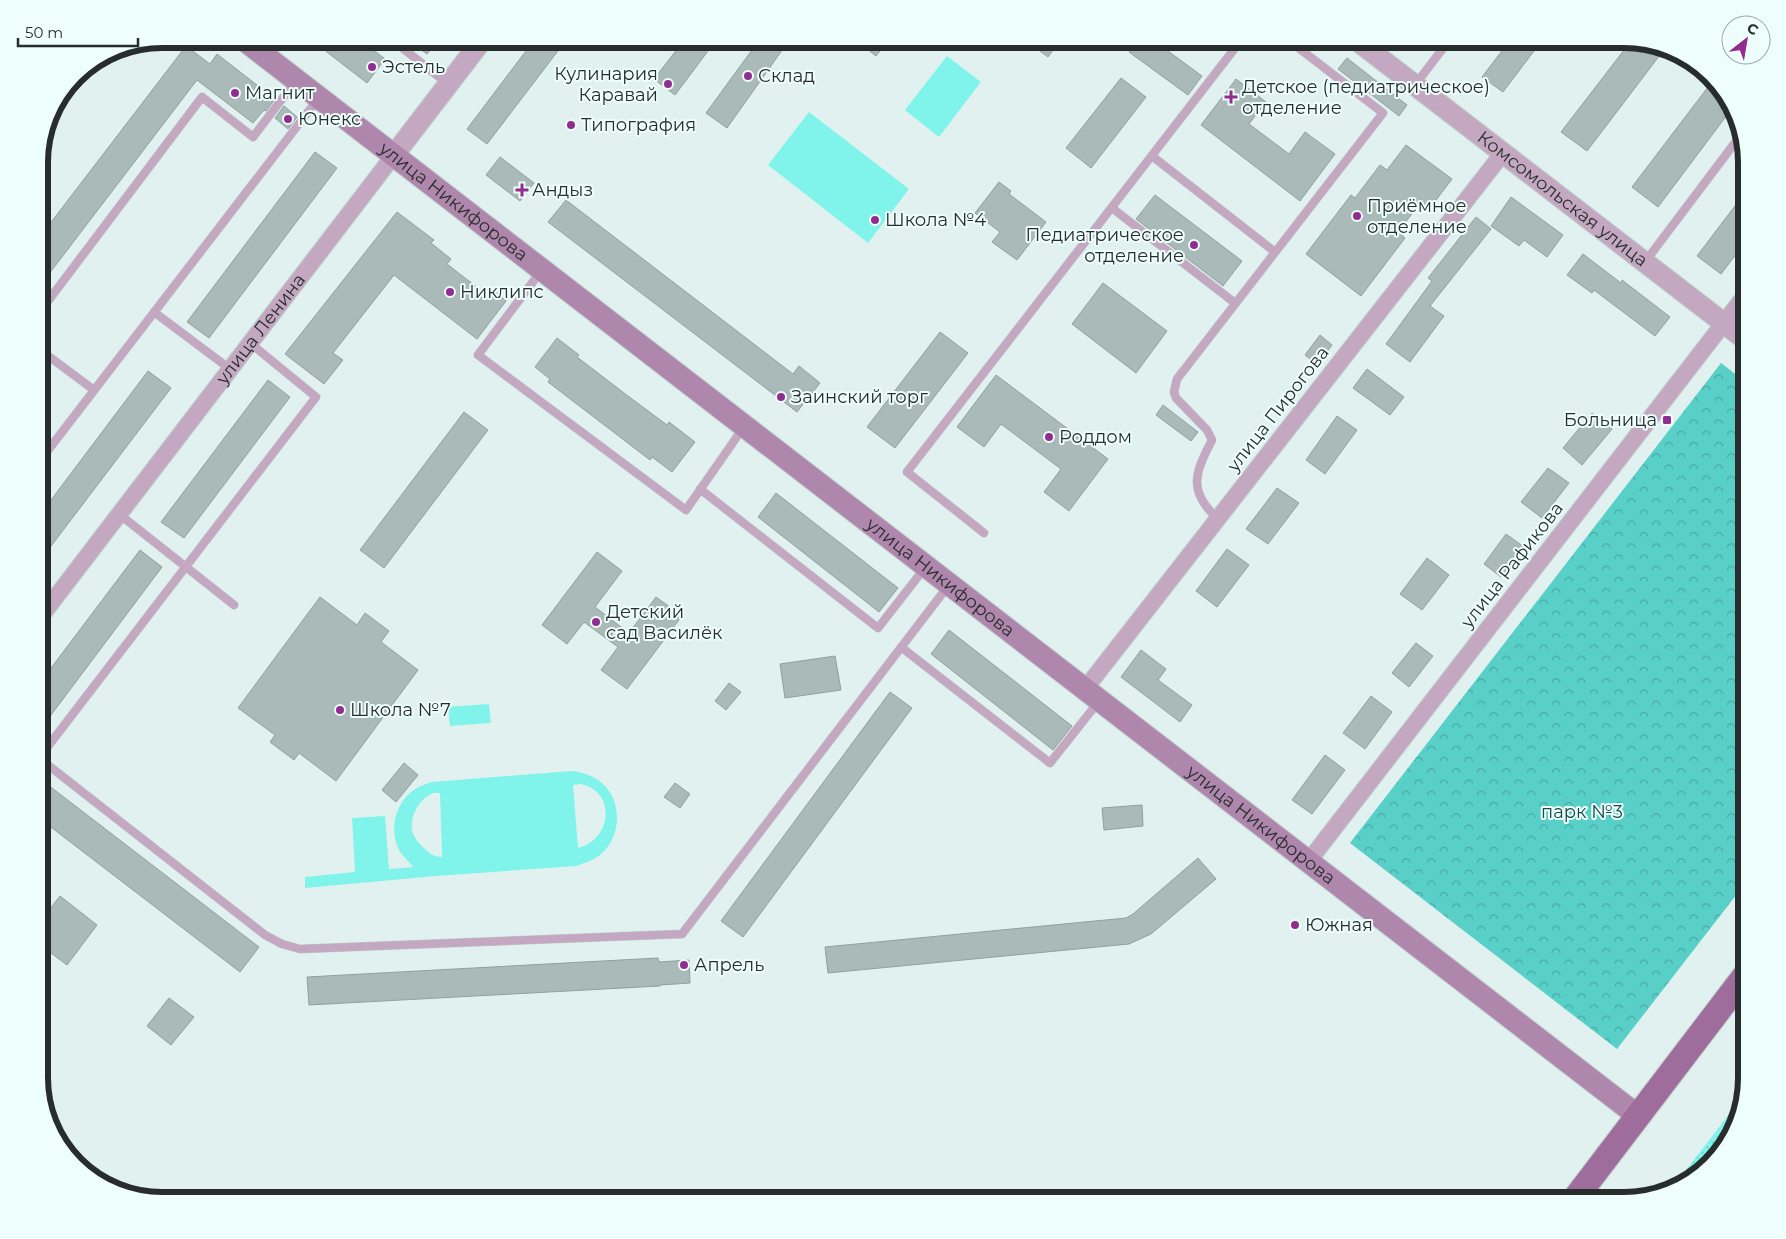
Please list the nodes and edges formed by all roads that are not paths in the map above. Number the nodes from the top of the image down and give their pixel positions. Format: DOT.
graph roads {
  1 [pos="255,48"];
  2 [pos="402,48"];
  3 [pos="476,48"];
  4 [pos="1235,48"];
  5 [pos="1299,48"];
  6 [pos="1367,48"];
  7 [pos="1443,48"];
  8 [pos="296,80"];
  9 [pos="448,84"];
  10 [pos="1415,85"];
  11 [pos="319,97"];
  12 [pos="1737,140"];
  13 [pos="1503,153"];
  14 [pos="394,155"];
  15 [pos="1152,156"];
  16 [pos="1112,208"];
  17 [pos="1275,252"];
  18 [pos="1644,262"];
  19 [pos="542,270"];
  20 [pos="48,301"];
  21 [pos="1235,303"];
  22 [pos="1738,304"];
  23 [pos="154,312"];
  24 [pos="1724,323"];
  25 [pos="1738,334"];
  26 [pos="250,343"];
  27 [pos="48,356"];
  28 [pos="230,369"];
  29 [pos="94,390"];
  30 [pos="744,426"];
  31 [pos="48,450"];
  32 [pos="700,489"];
  33 [pos="119,514"];
  34 [pos="1218,519"];
  35 [pos="984,533"];
  36 [pos="926,566"];
  37 [pos="186,567"];
  38 [pos="949,584"];
  39 [pos="234,605"];
  40 [pos="48,606"];
  41 [pos="901,647"];
  42 [pos="1092,695"];
  43 [pos="48,746"];
  44 [pos="48,765"];
  45 [pos="1308,862"];
  46 [pos="1738,986"];
  47 [pos="1638,1116"];
  48 [pos="1580,1192"];
  1 -- 8 [label="main road, улица Никифорова"];
  2 -- 9 [label="lane"];
  3 -- 9 [label="street, улица Ленина"];
  4 -- 15 [label="lane"];
  5 -- 17 [label="lane"];
  6 -- 10 [label="street, Комсомольская улица"];
  7 -- 10 [label="lane"];
  8 -- 11 [label="main road, улица Никифорова"];
  8 -- 20 [label="lane"];
  9 -- 14 [label="street, улица Ленина"];
  10 -- 13 [label="street, Комсомольская улица"];
  11 -- 14 [label="main road, улица Никифорова"];
  11 -- 23 [label="lane"];
  12 -- 18 [label="lane"];
  13 -- 18 [label="street, Комсомольская улица"];
  13 -- 34 [label="street, улица Пирогова"];
  14 -- 19 [label="main road, улица Никифорова"];
  14 -- 26 [label="street, улица Ленина"];
  15 -- 16 [label="lane"];
  15 -- 17 [label="lane"];
  16 -- 21 [label="lane"];
  16 -- 35 [label="lane"];
  17 -- 21 [label="lane"];
  18 -- 24 [label="street, Комсомольская улица"];
  19 -- 30 [label="main road, улица Никифорова"];
  19 -- 32 [label="lane"];
  21 -- 34 [label="lane"];
  22 -- 24 [label="street, улица Рафикова"];
  23 -- 28 [label="lane"];
  23 -- 29 [label="lane"];
  24 -- 25 [label="street, Комсомольская улица"];
  24 -- 45 [label="street, улица Рафикова"];
  26 -- 28 [label="street, улица Ленина"];
  26 -- 37 [label="lane"];
  27 -- 29 [label="lane"];
  28 -- 33 [label="street, улица Ленина"];
  29 -- 31 [label="lane"];
  30 -- 32 [label="lane"];
  30 -- 36 [label="main road, улица Никифорова"];
  32 -- 36 [label="lane"];
  33 -- 37 [label="lane"];
  33 -- 40 [label="street, улица Ленина"];
  34 -- 42 [label="street, улица Пирогова"];
  36 -- 38 [label="main road, улица Никифорова"];
  37 -- 39 [label="lane"];
  37 -- 43 [label="lane"];
  38 -- 41 [label="lane"];
  38 -- 42 [label="main road, улица Никифорова"];
  41 -- 42 [label="lane"];
  41 -- 44 [label="lane"];
  42 -- 45 [label="main road, улица Никифорова"];
  45 -- 47 [label="main road, улица Никифорова"];
  46 -- 47 [label="main road"];
  47 -- 48 [label="main road"];
}
